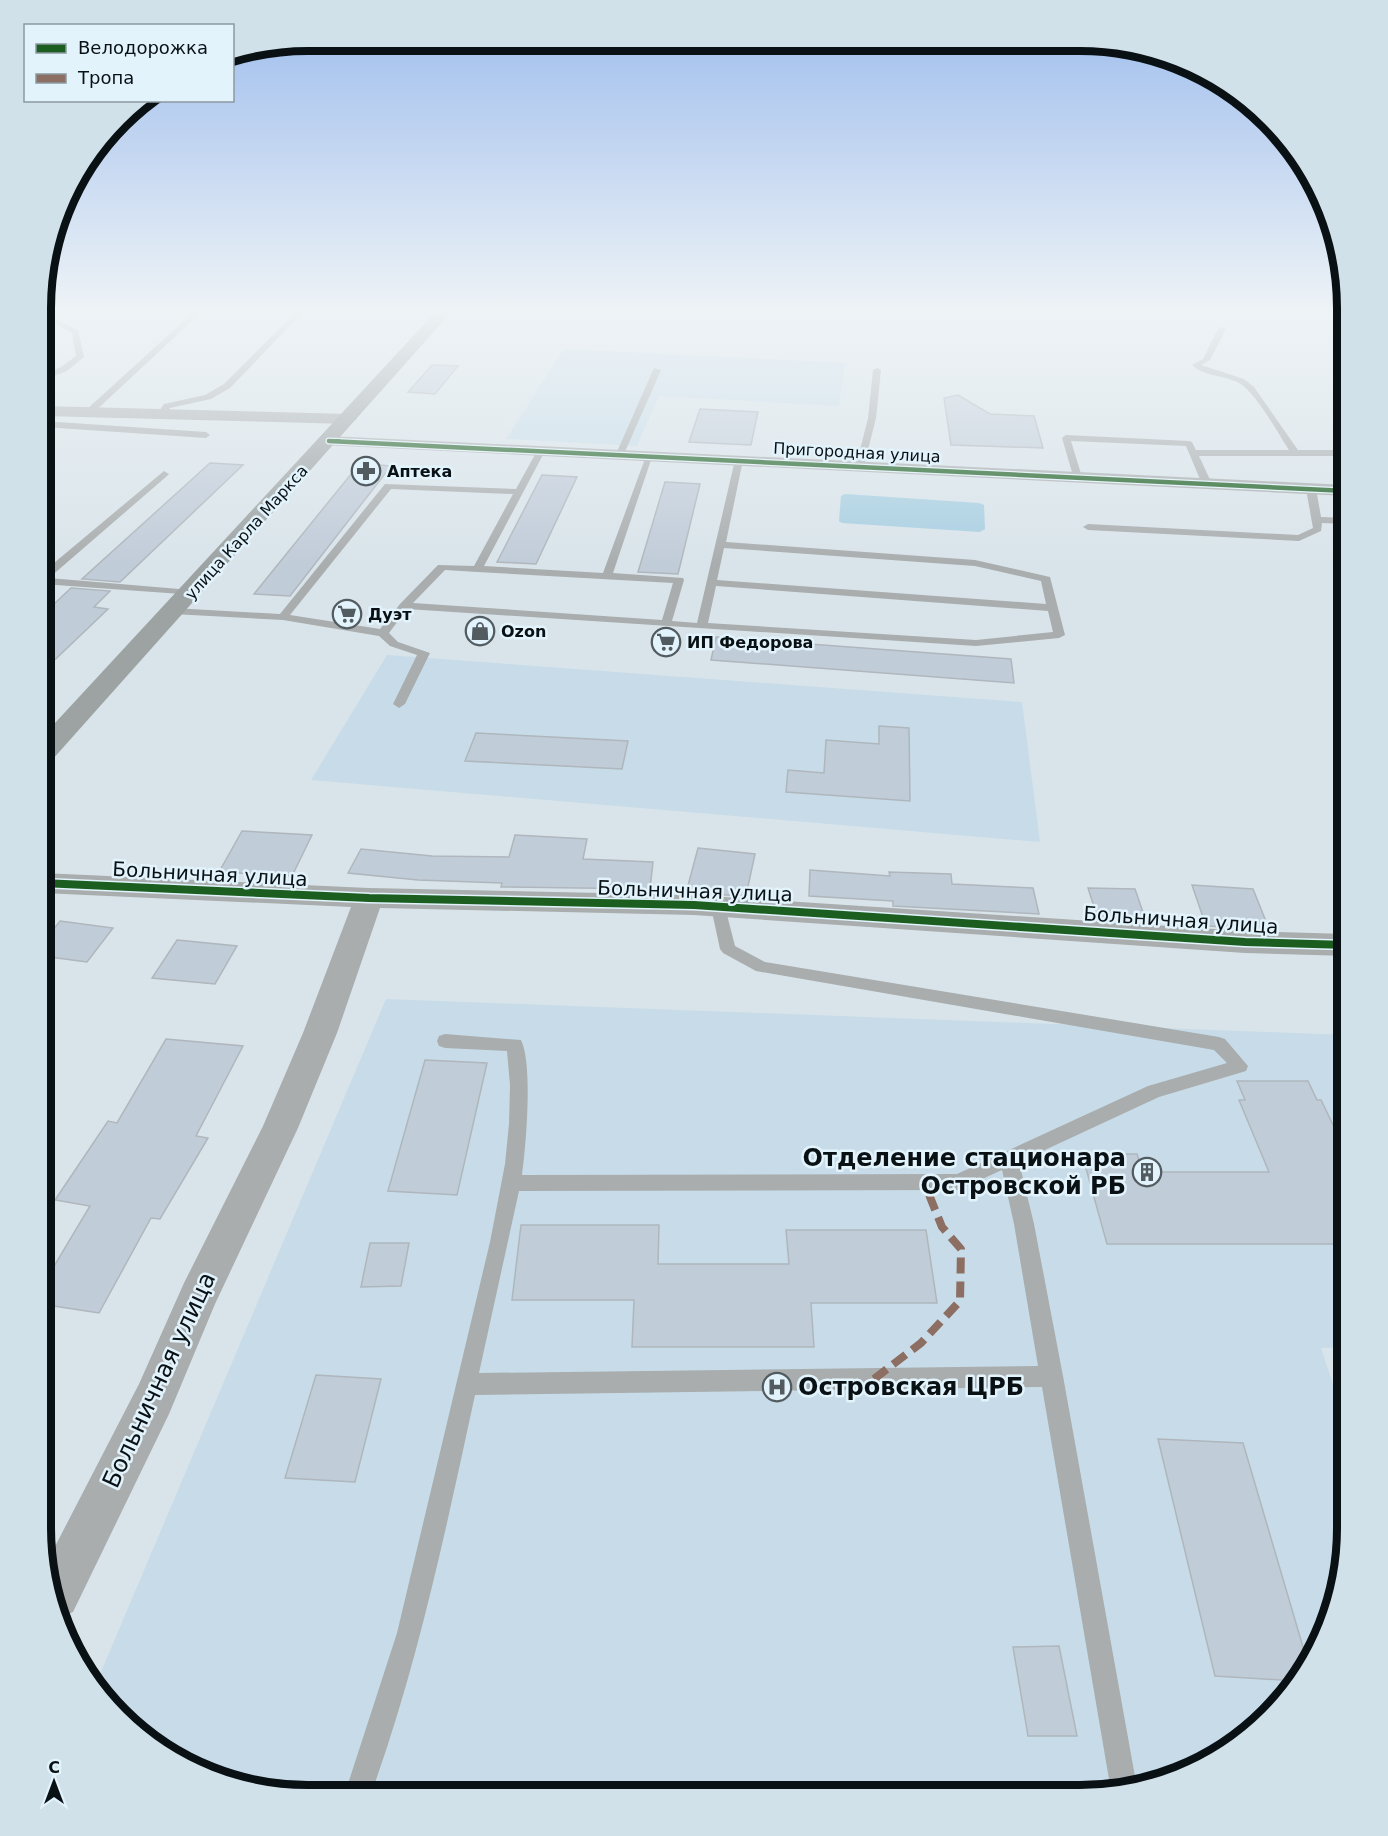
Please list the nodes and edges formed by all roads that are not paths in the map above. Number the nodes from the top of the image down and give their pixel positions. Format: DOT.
graph roads {
  1 [pos="109,394"];
  2 [pos="214,394"];
  3 [pos="372,394"];
  4 [pos="647,394"];
  5 [pos="875,394"];
  6 [pos="1254,394"];
  7 [pos="51,411"];
  8 [pos="89,412"];
  9 [pos="161,414"];
  10 [pos="349,419"];
  11 [pos="51,425"];
  12 [pos="206,435"];
  13 [pos="329,441"];
  14 [pos="541,451"];
  15 [pos="1193,453"];
  16 [pos="1337,453"];
  17 [pos="620,454"];
  18 [pos="1296,454"];
  19 [pos="650,456"];
  20 [pos="739,460"];
  21 [pos="860,466"];
  22 [pos="164,474"];
  23 [pos="1077,477"];
  24 [pos="1207,484"];
  25 [pos="1311,489"];
  26 [pos="1337,490"];
  27 [pos="519,492"];
  28 [pos="1317,520"];
  29 [pos="1337,521"];
  30 [pos="1088,527"];
  31 [pos="721,545"];
  32 [pos="477,569"];
  33 [pos="51,572"];
  34 [pos="608,576"];
  35 [pos="51,581"];
  36 [pos="712,583"];
  37 [pos="191,592"];
  38 [pos="404,606"];
  39 [pos="1053,608"];
  40 [pos="173,611"];
  41 [pos="283,617"];
  42 [pos="666,624"];
  43 [pos="702,626"];
  44 [pos="383,633"];
  45 [pos="399,704"];
  46 [pos="51,743"];
  47 [pos="51,883"];
  48 [pos="369,898"];
  49 [pos="718,907"];
  50 [pos="1337,945"];
  51 [pos="445,1041"];
  52 [pos="1009,1160"];
  53 [pos="513,1184"];
  54 [pos="1052,1376"];
  55 [pos="466,1384"];
  56 [pos="59,1589"];
  57 [pos="1122,1781"];
  58 [pos="361,1785"];
  1 -- 8 [label="lane"];
  2 -- 9 [label="lane"];
  3 -- 10 [label="main road, улица Карла Маркса"];
  4 -- 17 [label="lane"];
  5 -- 21 [label="lane"];
  6 -- 18 [label="lane"];
  7 -- 8 [label="street"];
  8 -- 9 [label="street"];
  9 -- 10 [label="street"];
  10 -- 13 [label="main road, улица Карла Маркса"];
  11 -- 12 [label="lane"];
  13 -- 14 [label="street, Пригородная улица"];
  13 -- 37 [label="main road, улица Карла Маркса"];
  14 -- 17 [label="street, Пригородная улица"];
  14 -- 27 [label="lane"];
  15 -- 18 [label="lane"];
  15 -- 23 [label="lane"];
  15 -- 24 [label="lane"];
  16 -- 18 [label="lane"];
  17 -- 19 [label="street, Пригородная улица"];
  19 -- 20 [label="street, Пригородная улица"];
  19 -- 34 [label="lane"];
  20 -- 21 [label="street, Пригородная улица"];
  20 -- 31 [label="lane"];
  21 -- 23 [label="street, Пригородная улица"];
  22 -- 33 [label="lane"];
  23 -- 24 [label="street, Пригородная улица"];
  24 -- 25 [label="street, Пригородная улица"];
  25 -- 26 [label="street, Пригородная улица"];
  25 -- 28 [label="lane"];
  27 -- 32 [label="lane"];
  27 -- 41 [label="lane"];
  28 -- 29 [label="lane"];
  28 -- 30 [label="lane"];
  31 -- 36 [label="lane"];
  31 -- 39 [label="lane"];
  32 -- 34 [label="lane"];
  32 -- 38 [label="lane"];
  34 -- 42 [label="lane"];
  35 -- 37 [label="lane"];
  36 -- 39 [label="lane"];
  36 -- 43 [label="lane"];
  37 -- 40 [label="main road, улица Карла Маркса"];
  38 -- 42 [label="lane"];
  38 -- 44 [label="lane"];
  39 -- 43 [label="lane"];
  40 -- 41 [label="lane"];
  40 -- 46 [label="main road, улица Карла Маркса"];
  41 -- 44 [label="lane"];
  42 -- 43 [label="lane"];
  44 -- 45 [label="lane"];
  47 -- 48 [label="street, Больничная улица"];
  48 -- 49 [label="street, Больничная улица"];
  48 -- 56 [label="street, Больничная улица"];
  49 -- 50 [label="street, Больничная улица"];
  49 -- 52 [label="lane"];
  51 -- 53 [label="lane"];
  52 -- 53 [label="lane"];
  52 -- 54 [label="lane"];
  53 -- 55 [label="lane"];
  54 -- 55 [label="lane"];
  54 -- 57 [label="lane"];
  55 -- 58 [label="lane"];
}
